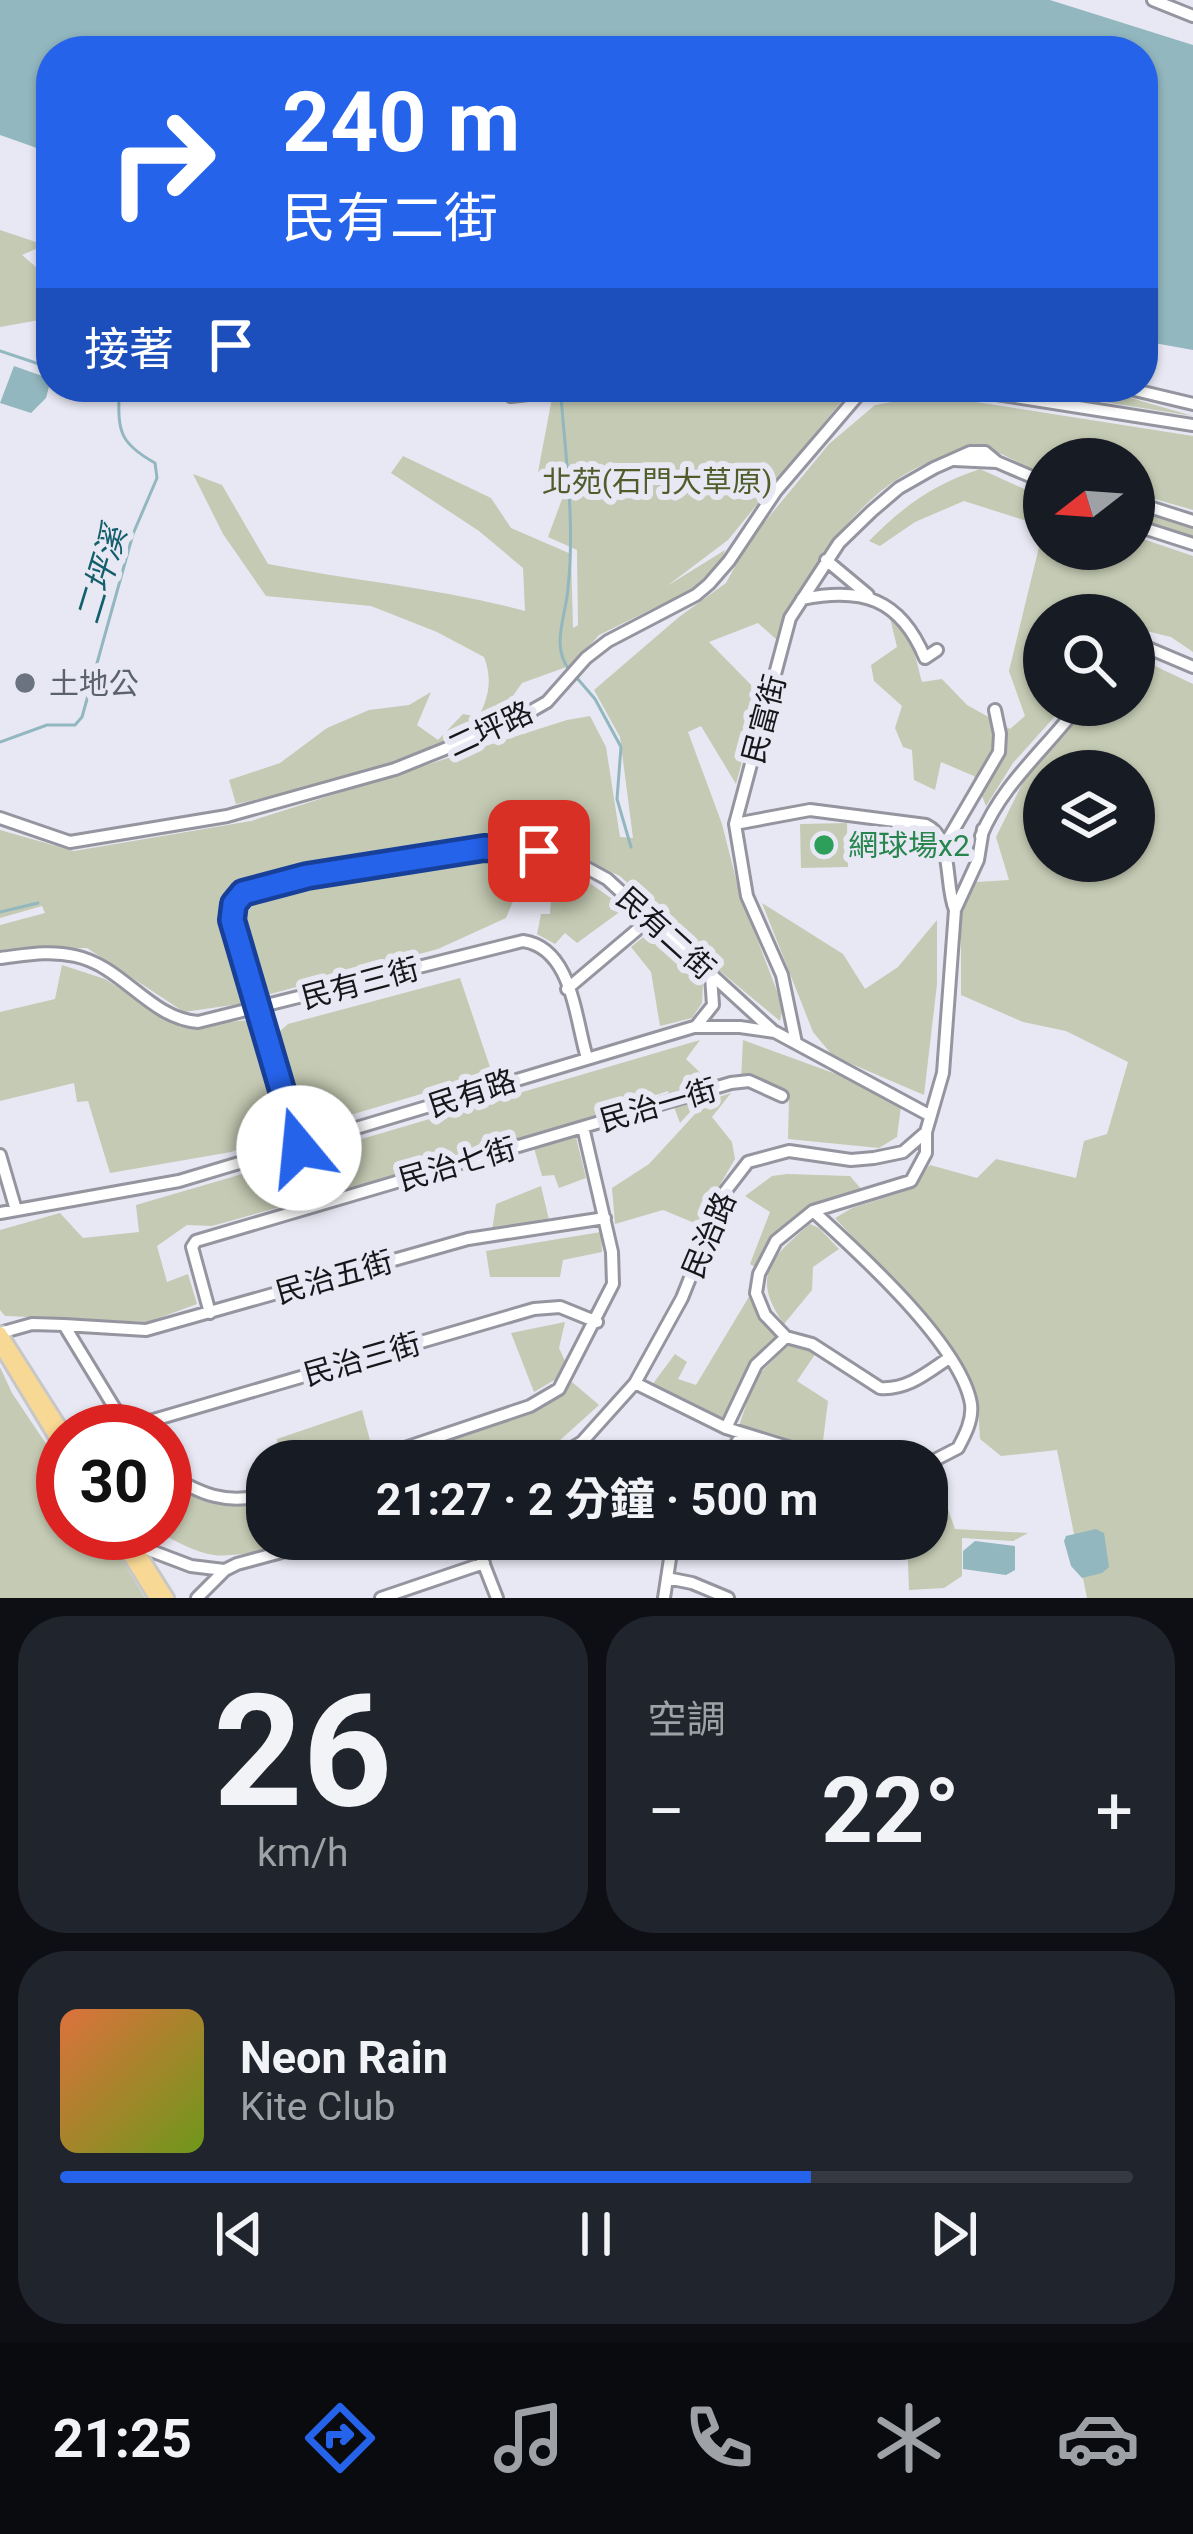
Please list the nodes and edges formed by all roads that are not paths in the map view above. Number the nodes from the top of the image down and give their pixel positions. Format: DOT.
graph roads {
  1 [pos="1153,0"];
  2 [pos="1193,16"];
  3 [pos="1158,396"];
  4 [pos="852,402"];
  5 [pos="1047,402"];
  6 [pos="1193,404"];
  7 [pos="1193,425"];
  8 [pos="1023,473"];
  9 [pos="1155,508"];
  10 [pos="1193,520"];
  11 [pos="1155,532"];
  12 [pos="1193,544"];
  13 [pos="826,560"];
  14 [pos="871,597"];
  15 [pos="802,599"];
  16 [pos="937,650"];
  17 [pos="1155,651"];
  18 [pos="1193,667"];
  19 [pos="994,710"];
  20 [pos="1059,726"];
  21 [pos="0,818"];
  22 [pos="735,824"];
  23 [pos="944,845"];
  24 [pos="955,910"];
  25 [pos="651,918"];
  26 [pos="0,958"];
  27 [pos="711,976"];
  28 [pos="567,989"];
  29 [pos="258,1010"];
  30 [pos="694,1027"];
  31 [pos="775,1032"];
  32 [pos="796,1043"];
  33 [pos="586,1058"];
  34 [pos="782,1096"];
  35 [pos="929,1115"];
  36 [pos="583,1126"];
  37 [pos="926,1132"];
  38 [pos="299,1148"];
  39 [pos="902,1152"];
  40 [pos="0,1155"];
  41 [pos="919,1171"];
  42 [pos="16,1210"];
  43 [pos="813,1211"];
  44 [pos="0,1213"];
  45 [pos="604,1218"];
  46 [pos="211,1313"];
  47 [pos="597,1322"];
  48 [pos="64,1325"];
  49 [pos="0,1333"];
  50 [pos="786,1337"];
  51 [pos="0,1345"];
  52 [pos="949,1358"];
  53 [pos="635,1383"];
  54 [pos="36,1404"];
  55 [pos="45,1404"];
  56 [pos="111,1404"];
  57 [pos="192,1411"];
  58 [pos="726,1428"];
  59 [pos="743,1434"];
  60 [pos="429,1440"];
  61 [pos="584,1440"];
  62 [pos="739,1440"];
  63 [pos="763,1440"];
  64 [pos="948,1453"];
  65 [pos="192,1488"];
  66 [pos="246,1499"];
  67 [pos="137,1560"];
  68 [pos="141,1560"];
  69 [pos="176,1560"];
  70 [pos="259,1560"];
  71 [pos="670,1560"];
  72 [pos="484,1562"];
  73 [pos="225,1570"];
  74 [pos="667,1578"];
  75 [pos="156,1598"];
  76 [pos="166,1598"];
  77 [pos="197,1598"];
  78 [pos="381,1598"];
  79 [pos="497,1598"];
  80 [pos="664,1598"];
  81 [pos="728,1598"];
  1 -- 2 [label="street"];
  3 -- 6 [label="street"];
  4 -- 21 [label="street, 二坪路"];
  5 -- 7 [label="street"];
  8 -- 13 [label="street, 民富街"];
  9 -- 10 [label="street"];
  11 -- 12 [label="street"];
  13 -- 14 [label="street"];
  13 -- 15 [label="street, 民富街"];
  14 -- 15 [label="street"];
  14 -- 16 [label="street"];
  15 -- 22 [label="street, 民富街"];
  17 -- 18 [label="street"];
  19 -- 23 [label="street"];
  20 -- 24 [label="street"];
  22 -- 23 [label="street"];
  22 -- 32 [label="street, 民富街"];
  23 -- 24 [label="street"];
  24 -- 35 [label="street"];
  25 -- 27 [label="street, 民有二街"];
  25 -- 28 [label="street"];
  25 -- 29 [label="street, 民有二街"];
  26 -- 29 [label="street, 民有三街"];
  27 -- 30 [label="street"];
  27 -- 31 [label="street, 民有二街"];
  28 -- 29 [label="street, 民有三街"];
  28 -- 33 [label="street, 民有三街"];
  29 -- 38 [label="street, 民有二街"];
  30 -- 31 [label="street, 民有路"];
  30 -- 33 [label="street, 民有路"];
  31 -- 32 [label="street, 民有路"];
  32 -- 35 [label="street, 民有路"];
  33 -- 38 [label="street, 民有路"];
  34 -- 36 [label="street, 民治一街"];
  35 -- 37 [label="street"];
  36 -- 45 [label="street, 民治一街"];
  36 -- 46 [label="street, 民治七街"];
  37 -- 39 [label="street"];
  37 -- 41 [label="street"];
  38 -- 42 [label="street, 民有路"];
  39 -- 41 [label="street"];
  39 -- 53 [label="street, 民治路"];
  40 -- 42 [label="street"];
  41 -- 43 [label="street"];
  42 -- 44 [label="street, 民有路"];
  43 -- 50 [label="street"];
  43 -- 52 [label="street"];
  45 -- 46 [label="street, 民治五街"];
  45 -- 47 [label="street, 民治一街"];
  46 -- 48 [label="street, 民治五街"];
  47 -- 57 [label="street, 民治三街"];
  47 -- 60 [label="street, 民治一街"];
  48 -- 49 [label="street"];
  48 -- 56 [label="street"];
  49 -- 55 [label="main road"];
  50 -- 52 [label="street"];
  50 -- 58 [label="street"];
  51 -- 54 [label="main road"];
  52 -- 64 [label="street"];
  53 -- 58 [label="street"];
  53 -- 61 [label="street, 民治路"];
  58 -- 59 [label="street"];
  59 -- 62 [label="street"];
  59 -- 63 [label="street"];
  65 -- 66 [label="street"];
  67 -- 75 [label="main road"];
  68 -- 76 [label="main road"];
  69 -- 73 [label="street"];
  70 -- 73 [label="street"];
  71 -- 74 [label="street"];
  72 -- 78 [label="street"];
  72 -- 79 [label="street"];
  73 -- 77 [label="street"];
  74 -- 80 [label="street"];
  74 -- 81 [label="street"];
}
